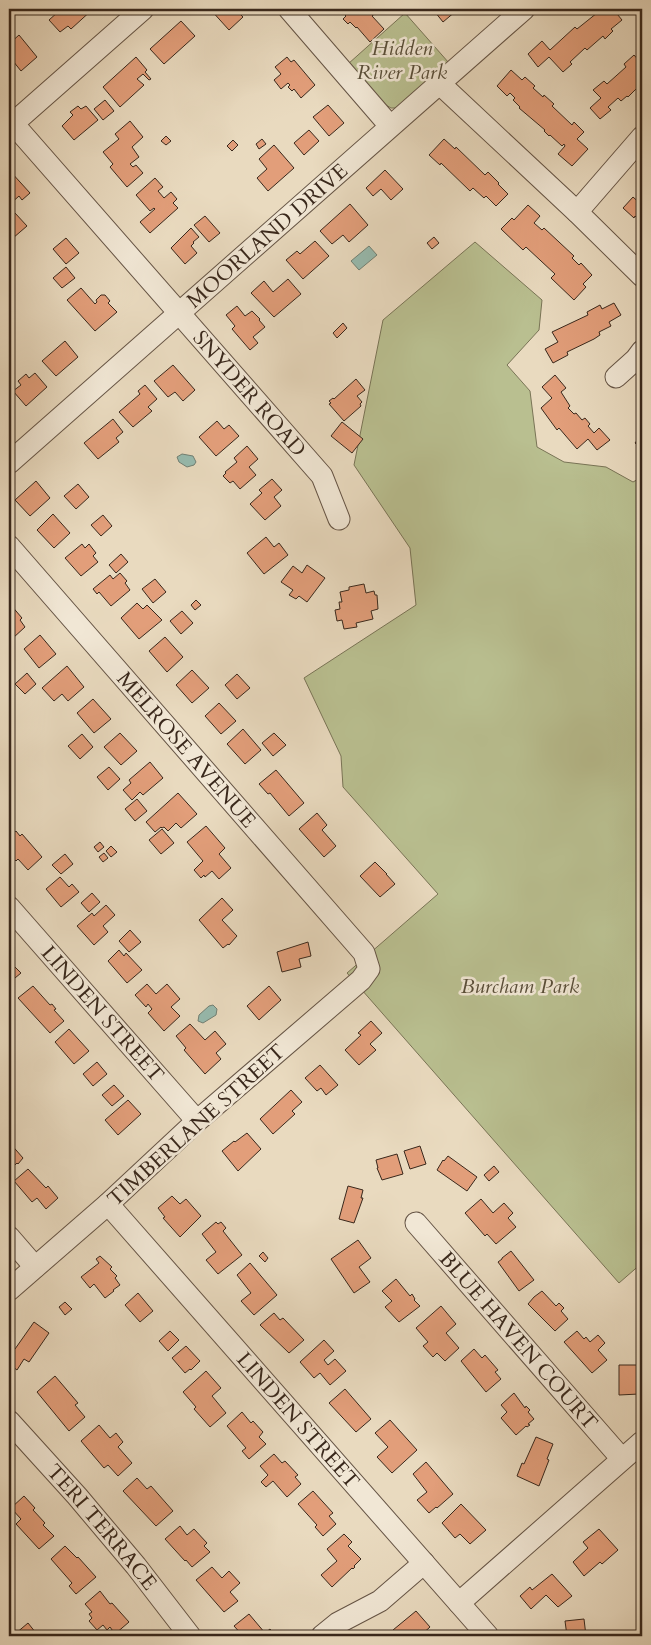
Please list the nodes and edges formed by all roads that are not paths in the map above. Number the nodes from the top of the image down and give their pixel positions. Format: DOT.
graph roads {
  1 [pos="143,9"];
  2 [pos="289,9"];
  3 [pos="524,9"];
  4 [pos="439,83"];
  5 [pos="10,123"];
  6 [pos="390,126"];
  7 [pos="642,138"];
  8 [pos="577,212"];
  9 [pos="642,276"];
  10 [pos="179,313"];
  11 [pos="642,350"];
  12 [pos="616,377"];
  13 [pos="9,463"];
  14 [pos="339,519"];
  15 [pos="9,546"];
  16 [pos="9,907"];
  17 [pos="364,953"];
  18 [pos="197,1121"];
  19 [pos="108,1204"];
  20 [pos="416,1223"];
  21 [pos="9,1237"];
  22 [pos="35,1267"];
  23 [pos="9,1290"];
  24 [pos="9,1421"];
  25 [pos="642,1442"];
  26 [pos="622,1459"];
  27 [pos="424,1563"];
  28 [pos="459,1603"];
  29 [pos="190,1636"];
  30 [pos="322,1636"];
  31 [pos="488,1636"];
  1 -- 5 [label="street"];
  2 -- 6 [label="street"];
  3 -- 4 [label="street, MOORLAND DRIVE"];
  4 -- 6 [label="street, MOORLAND DRIVE"];
  4 -- 8 [label="street"];
  5 -- 10 [label="street, SNYDER ROAD"];
  6 -- 10 [label="street, MOORLAND DRIVE"];
  7 -- 8 [label="street"];
  8 -- 9 [label="street"];
  10 -- 13 [label="street, MOORLAND DRIVE"];
  10 -- 14 [label="street, SNYDER ROAD"];
  11 -- 12 [label="street"];
  15 -- 17 [label="street, MELROSE AVENUE"];
  16 -- 18 [label="street, LINDEN STREET"];
  17 -- 18 [label="street, TIMBERLANE STREET"];
  18 -- 19 [label="street, TIMBERLANE STREET"];
  19 -- 22 [label="street, TIMBERLANE STREET"];
  19 -- 27 [label="street, LINDEN STREET"];
  20 -- 26 [label="street, BLUE HAVEN COURT"];
  21 -- 22 [label="street"];
  22 -- 23 [label="street, TIMBERLANE STREET"];
  24 -- 29 [label="street, TERI TERRACE"];
  25 -- 26 [label="street"];
  26 -- 28 [label="street"];
  27 -- 28 [label="street, LINDEN STREET"];
  27 -- 30 [label="street"];
  28 -- 31 [label="street, LINDEN STREET"];
}
